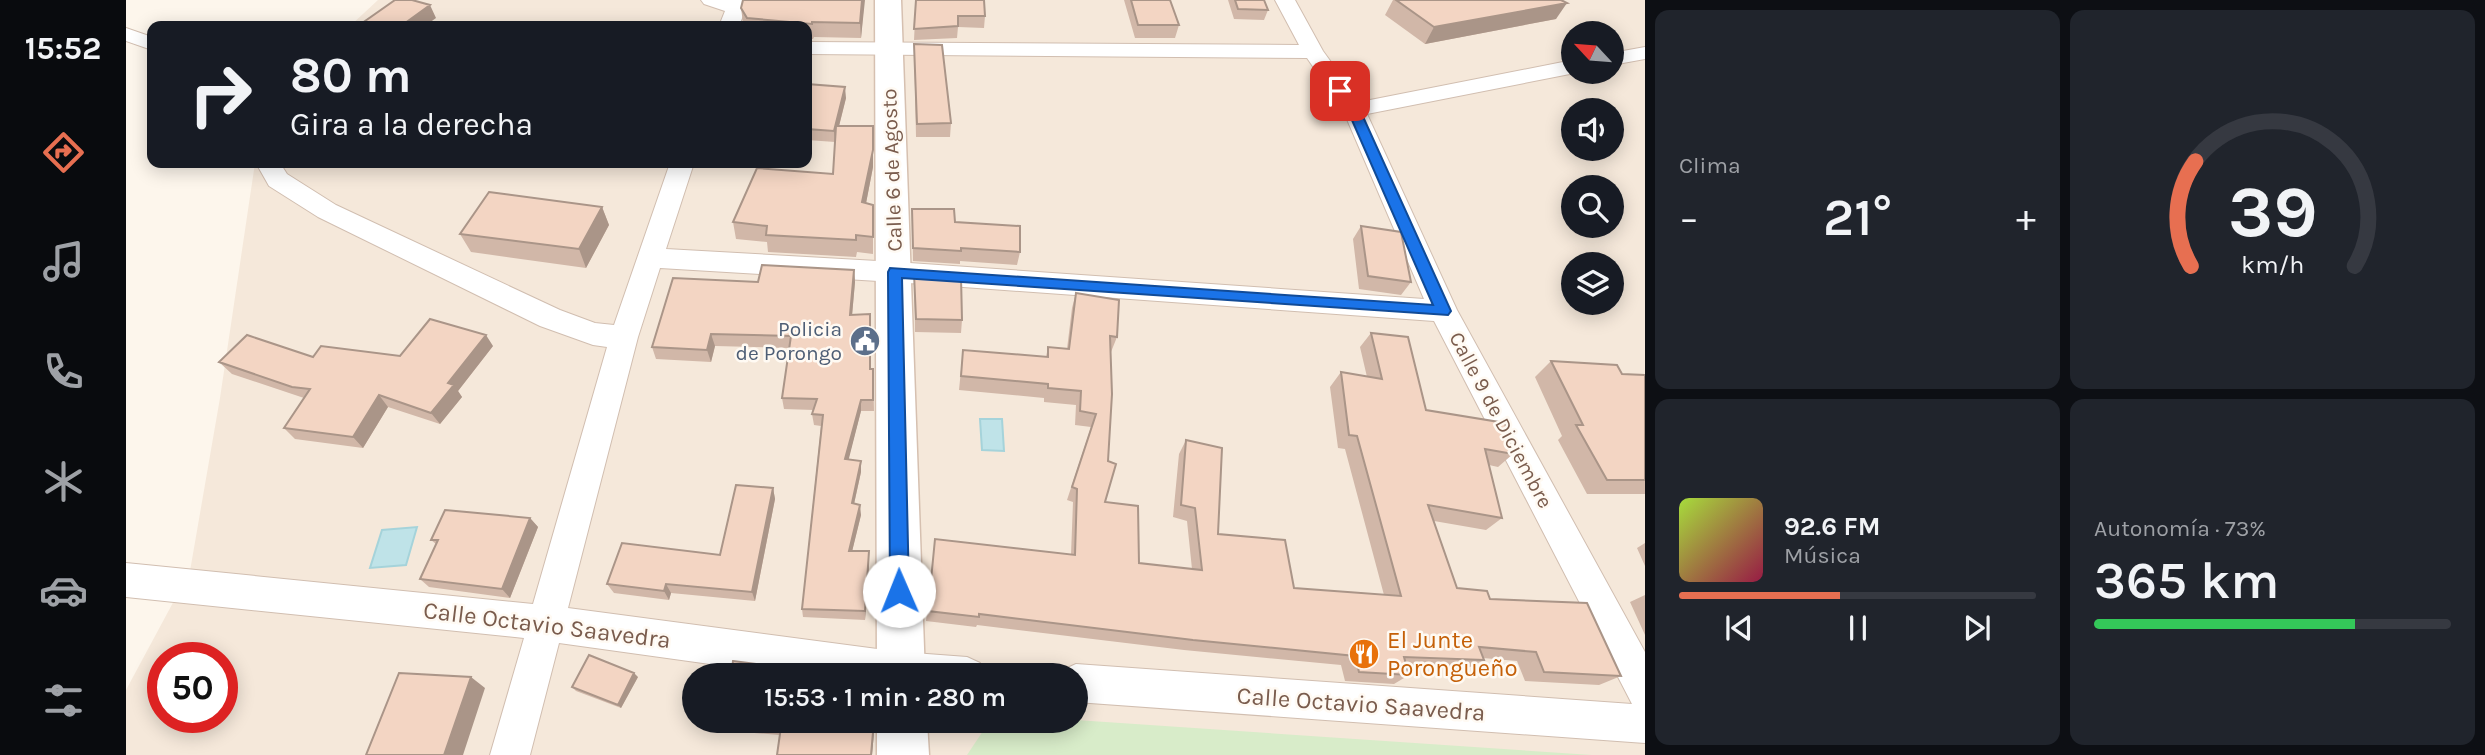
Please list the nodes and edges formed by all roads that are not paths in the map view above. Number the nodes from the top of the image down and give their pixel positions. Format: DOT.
graph roads {
  1 [pos="711,0"];
  2 [pos="888,0"];
  3 [pos="1285,0"];
  4 [pos="735,11"];
  5 [pos="126,34"];
  6 [pos="147,42"];
  7 [pos="812,48"];
  8 [pos="888,50"];
  9 [pos="1313,52"];
  10 [pos="1645,53"];
  11 [pos="1624,57"];
  12 [pos="1561,69"];
  13 [pos="1354,110"];
  14 [pos="271,168"];
  15 [pos="680,168"];
  16 [pos="650,258"];
  17 [pos="895,272"];
  18 [pos="1443,311"];
  19 [pos="624,337"];
  20 [pos="126,580"];
  21 [pos="546,623"];
  22 [pos="829,663"];
  23 [pos="900,663"];
  24 [pos="1088,684"];
  25 [pos="1645,690"];
  26 [pos="1645,724"];
  27 [pos="902,733"];
  28 [pos="510,755"];
  29 [pos="902,755"];
  1 -- 4 [label="street"];
  2 -- 8 [label="main road, Calle 6 de Agosto"];
  3 -- 9 [label="street, Calle 9 de Diciembre"];
  5 -- 6 [label="street"];
  7 -- 8 [label="street"];
  8 -- 9 [label="street"];
  8 -- 17 [label="main road, Calle 6 de Agosto"];
  9 -- 13 [label="street, Calle 9 de Diciembre"];
  10 -- 11 [label="street"];
  12 -- 13 [label="street"];
  13 -- 18 [label="street, Calle 9 de Diciembre"];
  14 -- 19 [label="street"];
  15 -- 16 [label="street"];
  16 -- 17 [label="street"];
  16 -- 19 [label="street"];
  17 -- 18 [label="street"];
  17 -- 23 [label="main road, Calle 6 de Agosto"];
  18 -- 25 [label="street, Calle 9 de Diciembre"];
  19 -- 21 [label="street"];
  20 -- 21 [label="street, Calle Octavio Saavedra"];
  21 -- 22 [label="street, Calle Octavio Saavedra"];
  21 -- 28 [label="street"];
  24 -- 26 [label="street, Calle Octavio Saavedra"];
  27 -- 29 [label="main road"];
}
